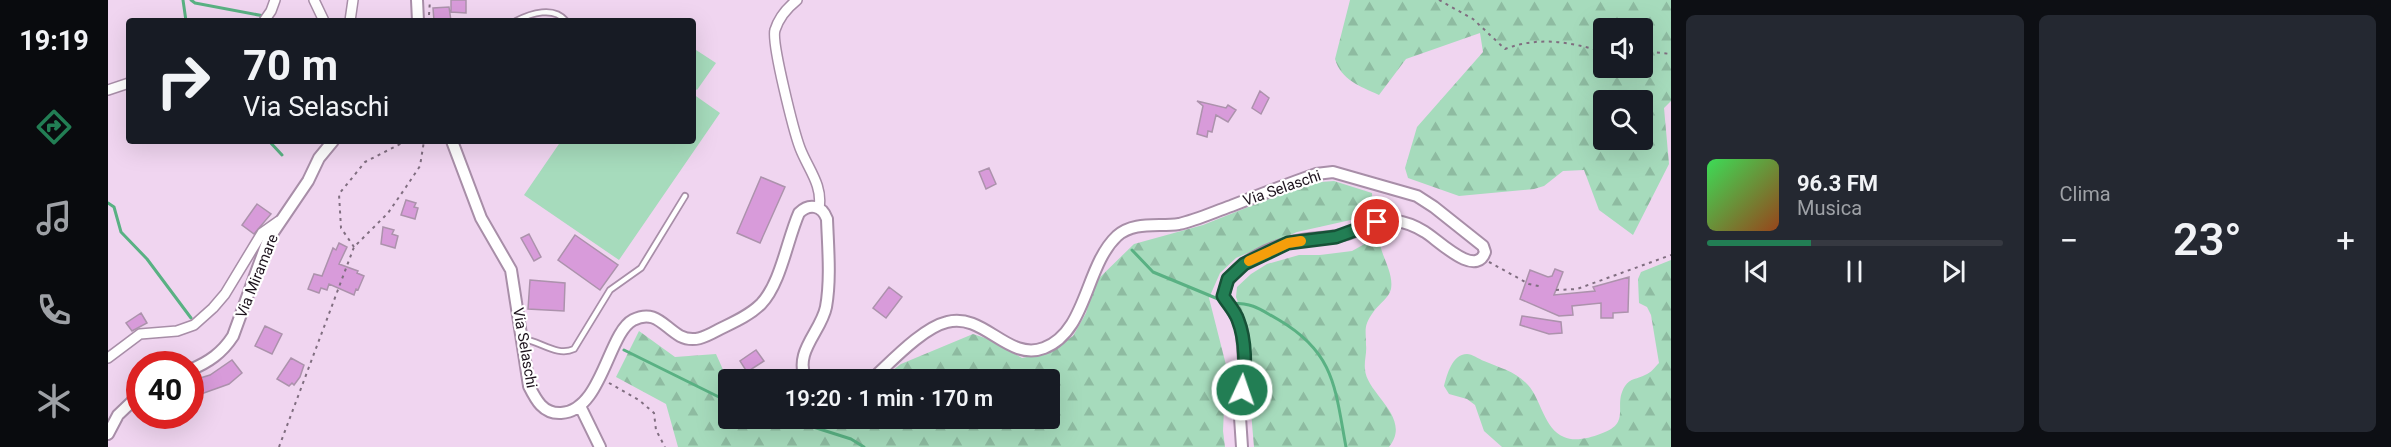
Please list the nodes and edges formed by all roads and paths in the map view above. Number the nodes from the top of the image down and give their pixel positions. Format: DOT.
graph roads {
  1 [pos="275,0"];
  2 [pos="314,0"];
  3 [pos="352,0"];
  4 [pos="417,0"];
  5 [pos="430,0"];
  6 [pos="797,0"];
  7 [pos="1438,0"];
  8 [pos="266,18"];
  9 [pos="323,18"];
  10 [pos="350,18"];
  11 [pos="418,18"];
  12 [pos="429,18"];
  13 [pos="520,18"];
  14 [pos="564,18"];
  15 [pos="1593,49"];
  16 [pos="1653,52"];
  17 [pos="1671,54"];
  18 [pos="126,84"];
  19 [pos="108,90"];
  20 [pos="331,144"];
  21 [pos="400,144"];
  22 [pos="424,144"];
  23 [pos="453,144"];
  24 [pos="686,196"];
  25 [pos="819,208"];
  26 [pos="284,218"];
  27 [pos="354,247"];
  28 [pos="1671,255"];
  29 [pos="1483,258"];
  30 [pos="1543,287"];
  31 [pos="1556,290"];
  32 [pos="520,339"];
  33 [pos="108,358"];
  34 [pos="204,363"];
  35 [pos="803,369"];
  36 [pos="884,369"];
  37 [pos="603,373"];
  38 [pos="580,406"];
  39 [pos="126,407"];
  40 [pos="108,434"];
  41 [pos="279,447"];
  42 [pos="600,447"];
  43 [pos="665,447"];
  44 [pos="1242,447"];
  1 -- 8 [label="street"];
  2 -- 9 [label="street"];
  3 -- 10 [label="street"];
  4 -- 11 [label="street"];
  5 -- 12 [label="path"];
  6 -- 25 [label="street"];
  7 -- 15 [label="path"];
  13 -- 14 [label="lane"];
  16 -- 17 [label="path"];
  18 -- 19 [label="street"];
  20 -- 26 [label="street, Via Miramare"];
  21 -- 27 [label="path"];
  22 -- 27 [label="path"];
  23 -- 32 [label="street, Via Selaschi"];
  24 -- 32 [label="lane"];
  25 -- 35 [label="street"];
  25 -- 37 [label="street"];
  26 -- 33 [label="street"];
  26 -- 34 [label="street, Via Miramare"];
  27 -- 41 [label="path"];
  28 -- 31 [label="path"];
  29 -- 30 [label="path"];
  29 -- 36 [label="street, Via Selaschi"];
  29 -- 44 [label="street"];
  32 -- 38 [label="street, Via Selaschi"];
  37 -- 38 [label="street"];
  37 -- 43 [label="path"];
  38 -- 42 [label="street"];
  39 -- 40 [label="street"];
}
